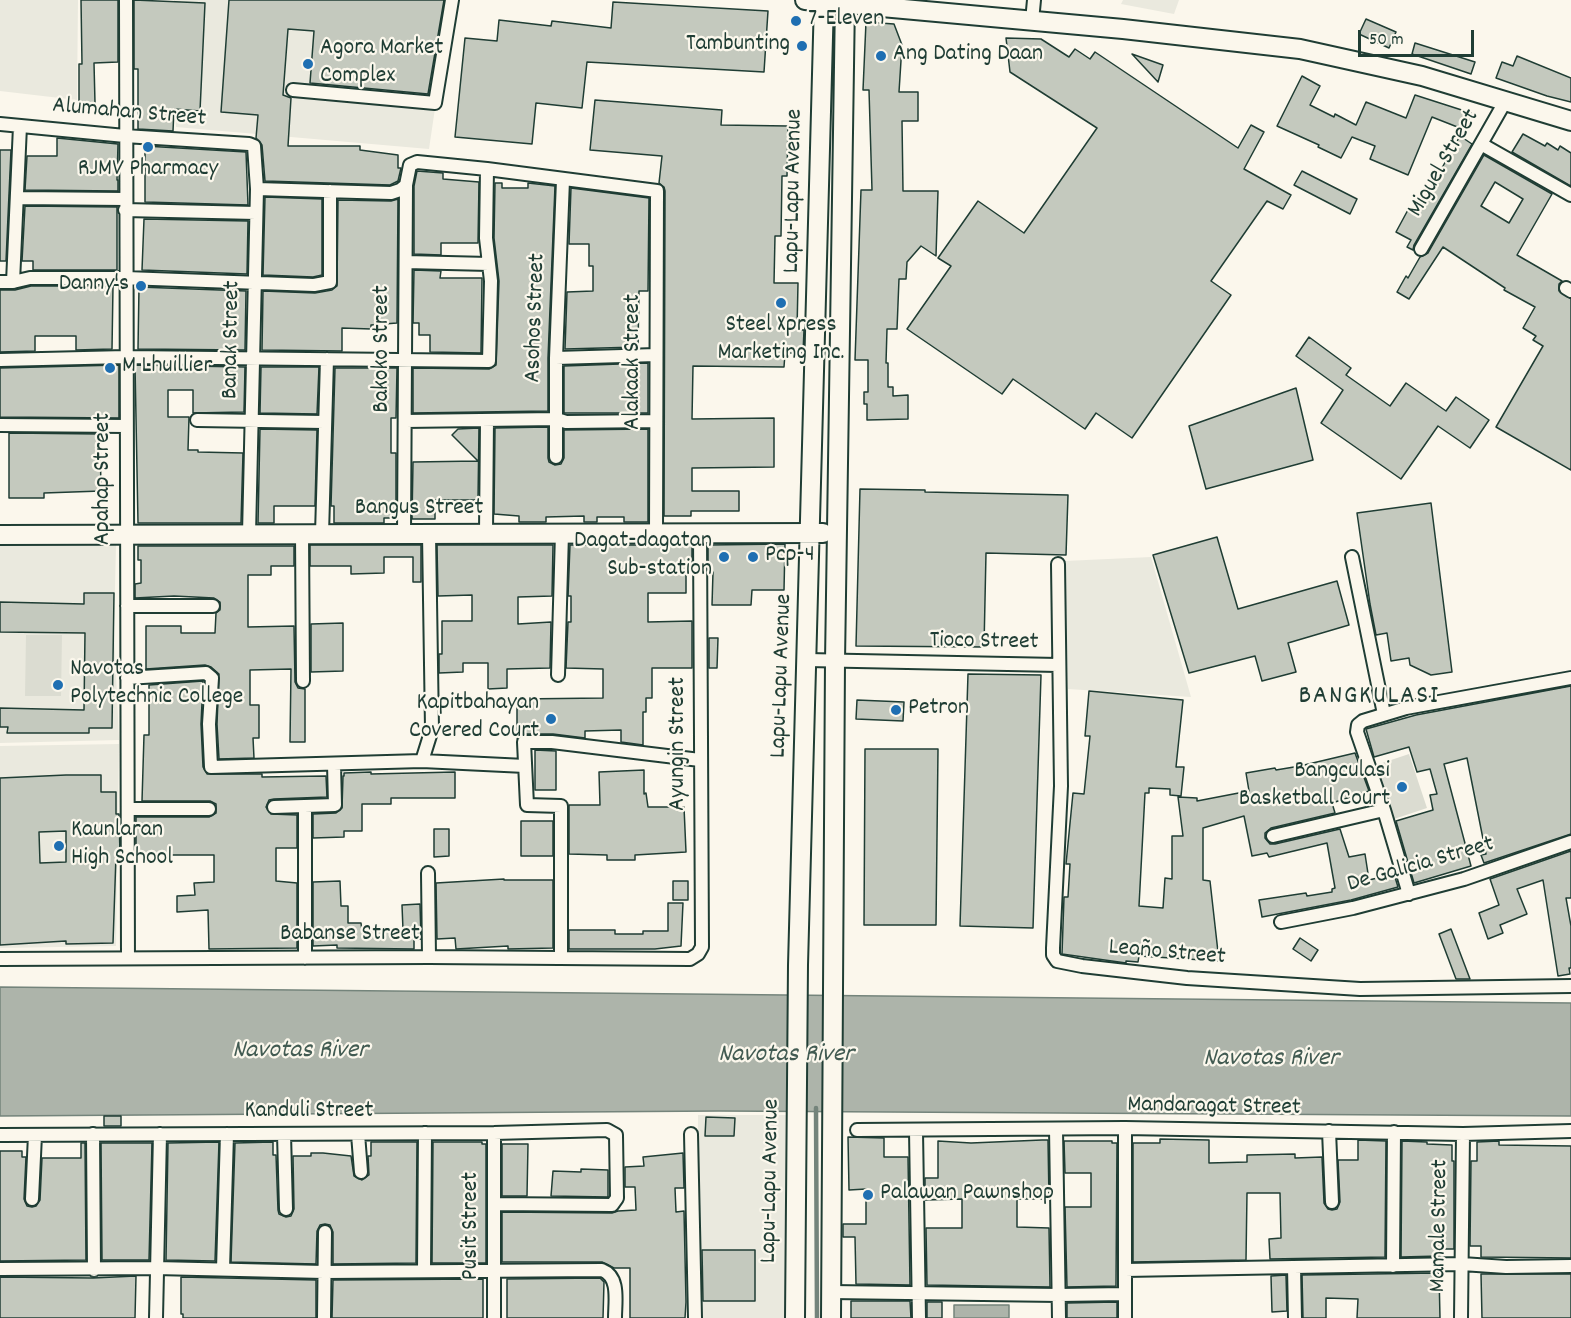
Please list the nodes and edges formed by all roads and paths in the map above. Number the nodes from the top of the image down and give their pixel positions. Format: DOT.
graph roads {
  1 [pos="126,0"];
  2 [pos="452,0"];
  3 [pos="805,0"];
  4 [pos="1034,0"];
  5 [pos="824,1"];
  6 [pos="845,2"];
  7 [pos="1032,21"];
  8 [pos="293,90"];
  9 [pos="1506,100"];
  10 [pos="1571,121"];
  11 [pos="0,124"];
  12 [pos="20,126"];
  13 [pos="125,136"];
  14 [pos="1481,144"];
  15 [pos="254,146"];
  16 [pos="488,169"];
  17 [pos="563,180"];
  18 [pos="406,184"];
  19 [pos="257,189"];
  20 [pos="330,190"];
  21 [pos="1571,195"];
  22 [pos="17,198"];
  23 [pos="125,205"];
  24 [pos="256,213"];
  25 [pos="1421,249"];
  26 [pos="405,262"];
  27 [pos="489,264"];
  28 [pos="126,278"];
  29 [pos="0,282"];
  30 [pos="13,282"];
  31 [pos="254,283"];
  32 [pos="656,355"];
  33 [pos="126,357"];
  34 [pos="254,358"];
  35 [pos="556,358"];
  36 [pos="327,359"];
  37 [pos="0,360"];
  38 [pos="405,360"];
  39 [pos="557,419"];
  40 [pos="197,420"];
  41 [pos="487,420"];
  42 [pos="253,421"];
  43 [pos="405,421"];
  44 [pos="655,421"];
  45 [pos="324,422"];
  46 [pos="0,424"];
  47 [pos="126,426"];
  48 [pos="556,457"];
  49 [pos="562,533"];
  50 [pos="656,533"];
  51 [pos="700,533"];
  52 [pos="811,533"];
  53 [pos="837,533"];
  54 [pos="127,534"];
  55 [pos="249,534"];
  56 [pos="302,534"];
  57 [pos="322,534"];
  58 [pos="404,534"];
  59 [pos="429,534"];
  60 [pos="486,534"];
  61 [pos="0,535"];
  62 [pos="1352,557"];
  63 [pos="1058,564"];
  64 [pos="127,606"];
  65 [pos="213,606"];
  66 [pos="807,660"];
  67 [pos="835,661"];
  68 [pos="1058,665"];
  69 [pos="558,675"];
  70 [pos="127,678"];
  71 [pos="1571,678"];
  72 [pos="303,681"];
  73 [pos="1384,714"];
  74 [pos="700,760"];
  75 [pos="422,761"];
  76 [pos="334,764"];
  77 [pos="525,766"];
  78 [pos="305,806"];
  79 [pos="274,807"];
  80 [pos="128,809"];
  81 [pos="209,809"];
  82 [pos="1384,810"];
  83 [pos="1273,836"];
  84 [pos="1571,842"];
  85 [pos="428,873"];
  86 [pos="1409,894"];
  87 [pos="1281,922"];
  88 [pos="698,954"];
  89 [pos="429,957"];
  90 [pos="561,957"];
  91 [pos="0,958"];
  92 [pos="128,958"];
  93 [pos="305,958"];
  94 [pos="1571,986"];
  95 [pos="1056,1128"];
  96 [pos="1125,1128"];
  97 [pos="857,1130"];
  98 [pos="916,1131"];
  99 [pos="1329,1131"];
  100 [pos="1571,1131"];
  101 [pos="1394,1132"];
  102 [pos="425,1133"];
  103 [pos="494,1133"];
  104 [pos="93,1134"];
  105 [pos="160,1134"];
  106 [pos="227,1134"];
  107 [pos="284,1134"];
  108 [pos="358,1134"];
  109 [pos="691,1134"];
  110 [pos="1463,1134"];
  111 [pos="0,1135"];
  112 [pos="35,1135"];
  113 [pos="361,1172"];
  114 [pos="32,1199"];
  115 [pos="1332,1202"];
  116 [pos="494,1204"];
  117 [pos="286,1209"];
  118 [pos="325,1232"];
  119 [pos="1462,1264"];
  120 [pos="1393,1266"];
  121 [pos="1571,1266"];
  122 [pos="156,1268"];
  123 [pos="1294,1268"];
  124 [pos="0,1269"];
  125 [pos="224,1269"];
  126 [pos="94,1270"];
  127 [pos="423,1270"];
  128 [pos="1125,1270"];
  129 [pos="494,1271"];
  130 [pos="324,1272"];
  131 [pos="831,1292"];
  132 [pos="918,1294"];
  133 [pos="1125,1294"];
  134 [pos="1059,1295"];
  135 [pos="156,1318"];
  136 [pos="324,1318"];
  137 [pos="494,1318"];
  138 [pos="615,1318"];
  139 [pos="695,1318"];
  140 [pos="795,1318"];
  141 [pos="831,1318"];
  142 [pos="919,1318"];
  143 [pos="1059,1318"];
  144 [pos="1125,1318"];
  145 [pos="1295,1318"];
  146 [pos="1461,1318"];
  1 -- 13 [label="street, Apahap Street"];
  2 -- 8 [label="street"];
  3 -- 5 [label="main road"];
  4 -- 7 [label="street"];
  5 -- 6 [label="main road"];
  5 -- 52 [label="main road, Lapu-Lapu Avenue"];
  6 -- 7 [label="main road"];
  6 -- 53 [label="main road, Lapu-Lapu Avenue"];
  7 -- 9 [label="main road"];
  9 -- 10 [label="main road"];
  9 -- 14 [label="street, Miguel Street"];
  11 -- 12 [label="street, Alumahan Street"];
  12 -- 13 [label="street, Alumahan Street"];
  12 -- 22 [label="street"];
  13 -- 15 [label="street, Alumahan Street"];
  13 -- 23 [label="street, Apahap Street"];
  14 -- 21 [label="street"];
  14 -- 25 [label="street, Miguel Street"];
  15 -- 19 [label="street, Banak Street"];
  16 -- 17 [label="street"];
  16 -- 18 [label="street, Bakoko Street"];
  16 -- 27 [label="street"];
  17 -- 32 [label="street, Alakaak Street"];
  17 -- 35 [label="street, Asohos Street"];
  18 -- 20 [label="street"];
  18 -- 26 [label="street, Bakoko Street"];
  19 -- 20 [label="street"];
  19 -- 24 [label="street, Banak Street"];
  20 -- 31 [label="street"];
  22 -- 23 [label="street"];
  22 -- 30 [label="street"];
  23 -- 24 [label="street"];
  23 -- 28 [label="street, Apahap Street"];
  24 -- 31 [label="street, Banak Street"];
  26 -- 27 [label="street"];
  26 -- 38 [label="street, Bakoko Street"];
  27 -- 38 [label="street"];
  28 -- 30 [label="street"];
  28 -- 31 [label="street"];
  28 -- 33 [label="street, Apahap Street"];
  29 -- 30 [label="street"];
  31 -- 34 [label="street, Banak Street"];
  32 -- 35 [label="street"];
  32 -- 44 [label="street, Alakaak Street"];
  33 -- 34 [label="street"];
  33 -- 37 [label="street"];
  33 -- 47 [label="street, Apahap Street"];
  34 -- 36 [label="street"];
  34 -- 42 [label="street, Banak Street"];
  35 -- 39 [label="street, Asohos Street"];
  36 -- 38 [label="street"];
  36 -- 45 [label="street"];
  38 -- 43 [label="street, Bakoko Street"];
  39 -- 41 [label="street"];
  39 -- 44 [label="street"];
  39 -- 48 [label="street, Asohos Street"];
  40 -- 42 [label="street"];
  41 -- 43 [label="street"];
  41 -- 60 [label="street"];
  42 -- 45 [label="street"];
  42 -- 55 [label="street, Banak Street"];
  43 -- 58 [label="street, Bakoko Street"];
  44 -- 50 [label="street, Alakaak Street"];
  45 -- 57 [label="street"];
  46 -- 47 [label="street"];
  47 -- 54 [label="street, Apahap Street"];
  49 -- 50 [label="main road, Bangus Street"];
  49 -- 60 [label="main road, Bangus Street"];
  49 -- 69 [label="street"];
  50 -- 51 [label="main road, Bangus Street"];
  51 -- 52 [label="main road, Bangus Street"];
  51 -- 74 [label="street, Ayungin Street"];
  52 -- 53 [label="main road, Bangus Street"];
  52 -- 66 [label="main road, Lapu-Lapu Avenue"];
  53 -- 67 [label="main road, Lapu-Lapu Avenue"];
  54 -- 55 [label="main road, Bangus Street"];
  54 -- 61 [label="main road, Bangus Street"];
  54 -- 64 [label="street, Apahap Street"];
  55 -- 56 [label="main road, Bangus Street"];
  56 -- 57 [label="main road, Bangus Street"];
  56 -- 72 [label="street"];
  57 -- 58 [label="main road, Bangus Street"];
  58 -- 59 [label="main road, Bangus Street"];
  59 -- 60 [label="main road, Bangus Street"];
  59 -- 75 [label="street"];
  62 -- 73 [label="street"];
  63 -- 68 [label="street, Tioco Street"];
  64 -- 65 [label="street"];
  64 -- 70 [label="street, Apahap Street"];
  66 -- 67 [label="street, Tioco Street"];
  66 -- 140 [label="main road, Lapu-Lapu Avenue"];
  67 -- 68 [label="street, Tioco Street"];
  67 -- 131 [label="main road, Lapu-Lapu Avenue"];
  68 -- 94 [label="street, Leaño Street"];
  70 -- 76 [label="street"];
  70 -- 80 [label="street, Apahap Street"];
  71 -- 73 [label="street"];
  73 -- 82 [label="street"];
  74 -- 77 [label="street"];
  74 -- 88 [label="street, Ayungin Street"];
  75 -- 76 [label="street"];
  75 -- 77 [label="street"];
  76 -- 78 [label="street"];
  77 -- 90 [label="street"];
  78 -- 79 [label="street"];
  78 -- 93 [label="street"];
  80 -- 81 [label="street"];
  80 -- 92 [label="street, Apahap Street"];
  82 -- 83 [label="street"];
  82 -- 86 [label="street"];
  84 -- 86 [label="street, De Galicia Street"];
  85 -- 89 [label="street"];
  86 -- 87 [label="street, De Galicia Street"];
  88 -- 90 [label="street, Babanse Street"];
  89 -- 90 [label="street, Babanse Street"];
  89 -- 93 [label="street, Babanse Street"];
  91 -- 92 [label="street, Babanse Street"];
  92 -- 93 [label="street, Babanse Street"];
  95 -- 96 [label="street, Mandaragat Street"];
  95 -- 98 [label="street, Mandaragat Street"];
  95 -- 134 [label="street"];
  96 -- 99 [label="street, Mandaragat Street"];
  96 -- 128 [label="street"];
  97 -- 98 [label="street, Mandaragat Street"];
  98 -- 132 [label="street"];
  99 -- 101 [label="street, Mandaragat Street"];
  99 -- 115 [label="street"];
  100 -- 110 [label="street, Mandaragat Street"];
  101 -- 110 [label="street, Mandaragat Street"];
  101 -- 120 [label="street"];
  102 -- 103 [label="street, Kanduli Street"];
  102 -- 108 [label="street, Kanduli Street"];
  102 -- 127 [label="street"];
  103 -- 116 [label="street, Pusit Street"];
  103 -- 116 [label="street, Kanduli Street"];
  104 -- 105 [label="street, Kanduli Street"];
  104 -- 112 [label="street, Kanduli Street"];
  104 -- 126 [label="street"];
  105 -- 106 [label="street, Kanduli Street"];
  105 -- 122 [label="street"];
  106 -- 107 [label="street, Kanduli Street"];
  106 -- 125 [label="street"];
  107 -- 108 [label="street, Kanduli Street"];
  107 -- 117 [label="street"];
  108 -- 113 [label="street"];
  109 -- 139 [label="street"];
  110 -- 119 [label="street, Mamale Street"];
  111 -- 112 [label="street, Kanduli Street"];
  112 -- 114 [label="street"];
  116 -- 129 [label="street, Pusit Street"];
  118 -- 130 [label="street"];
  119 -- 120 [label="street"];
  119 -- 121 [label="street"];
  119 -- 146 [label="street, Mamale Street"];
  120 -- 123 [label="street"];
  122 -- 125 [label="street"];
  122 -- 126 [label="street"];
  122 -- 135 [label="street"];
  123 -- 128 [label="street"];
  123 -- 145 [label="street"];
  124 -- 126 [label="street"];
  125 -- 130 [label="street"];
  127 -- 129 [label="street"];
  127 -- 130 [label="street"];
  128 -- 133 [label="street"];
  129 -- 137 [label="street, Pusit Street"];
  129 -- 138 [label="street"];
  130 -- 136 [label="street"];
  131 -- 132 [label="street"];
  131 -- 141 [label="main road, Lapu-Lapu Avenue"];
  132 -- 134 [label="street"];
  132 -- 142 [label="street"];
  133 -- 134 [label="street"];
  133 -- 144 [label="street"];
  134 -- 143 [label="street"];
}
